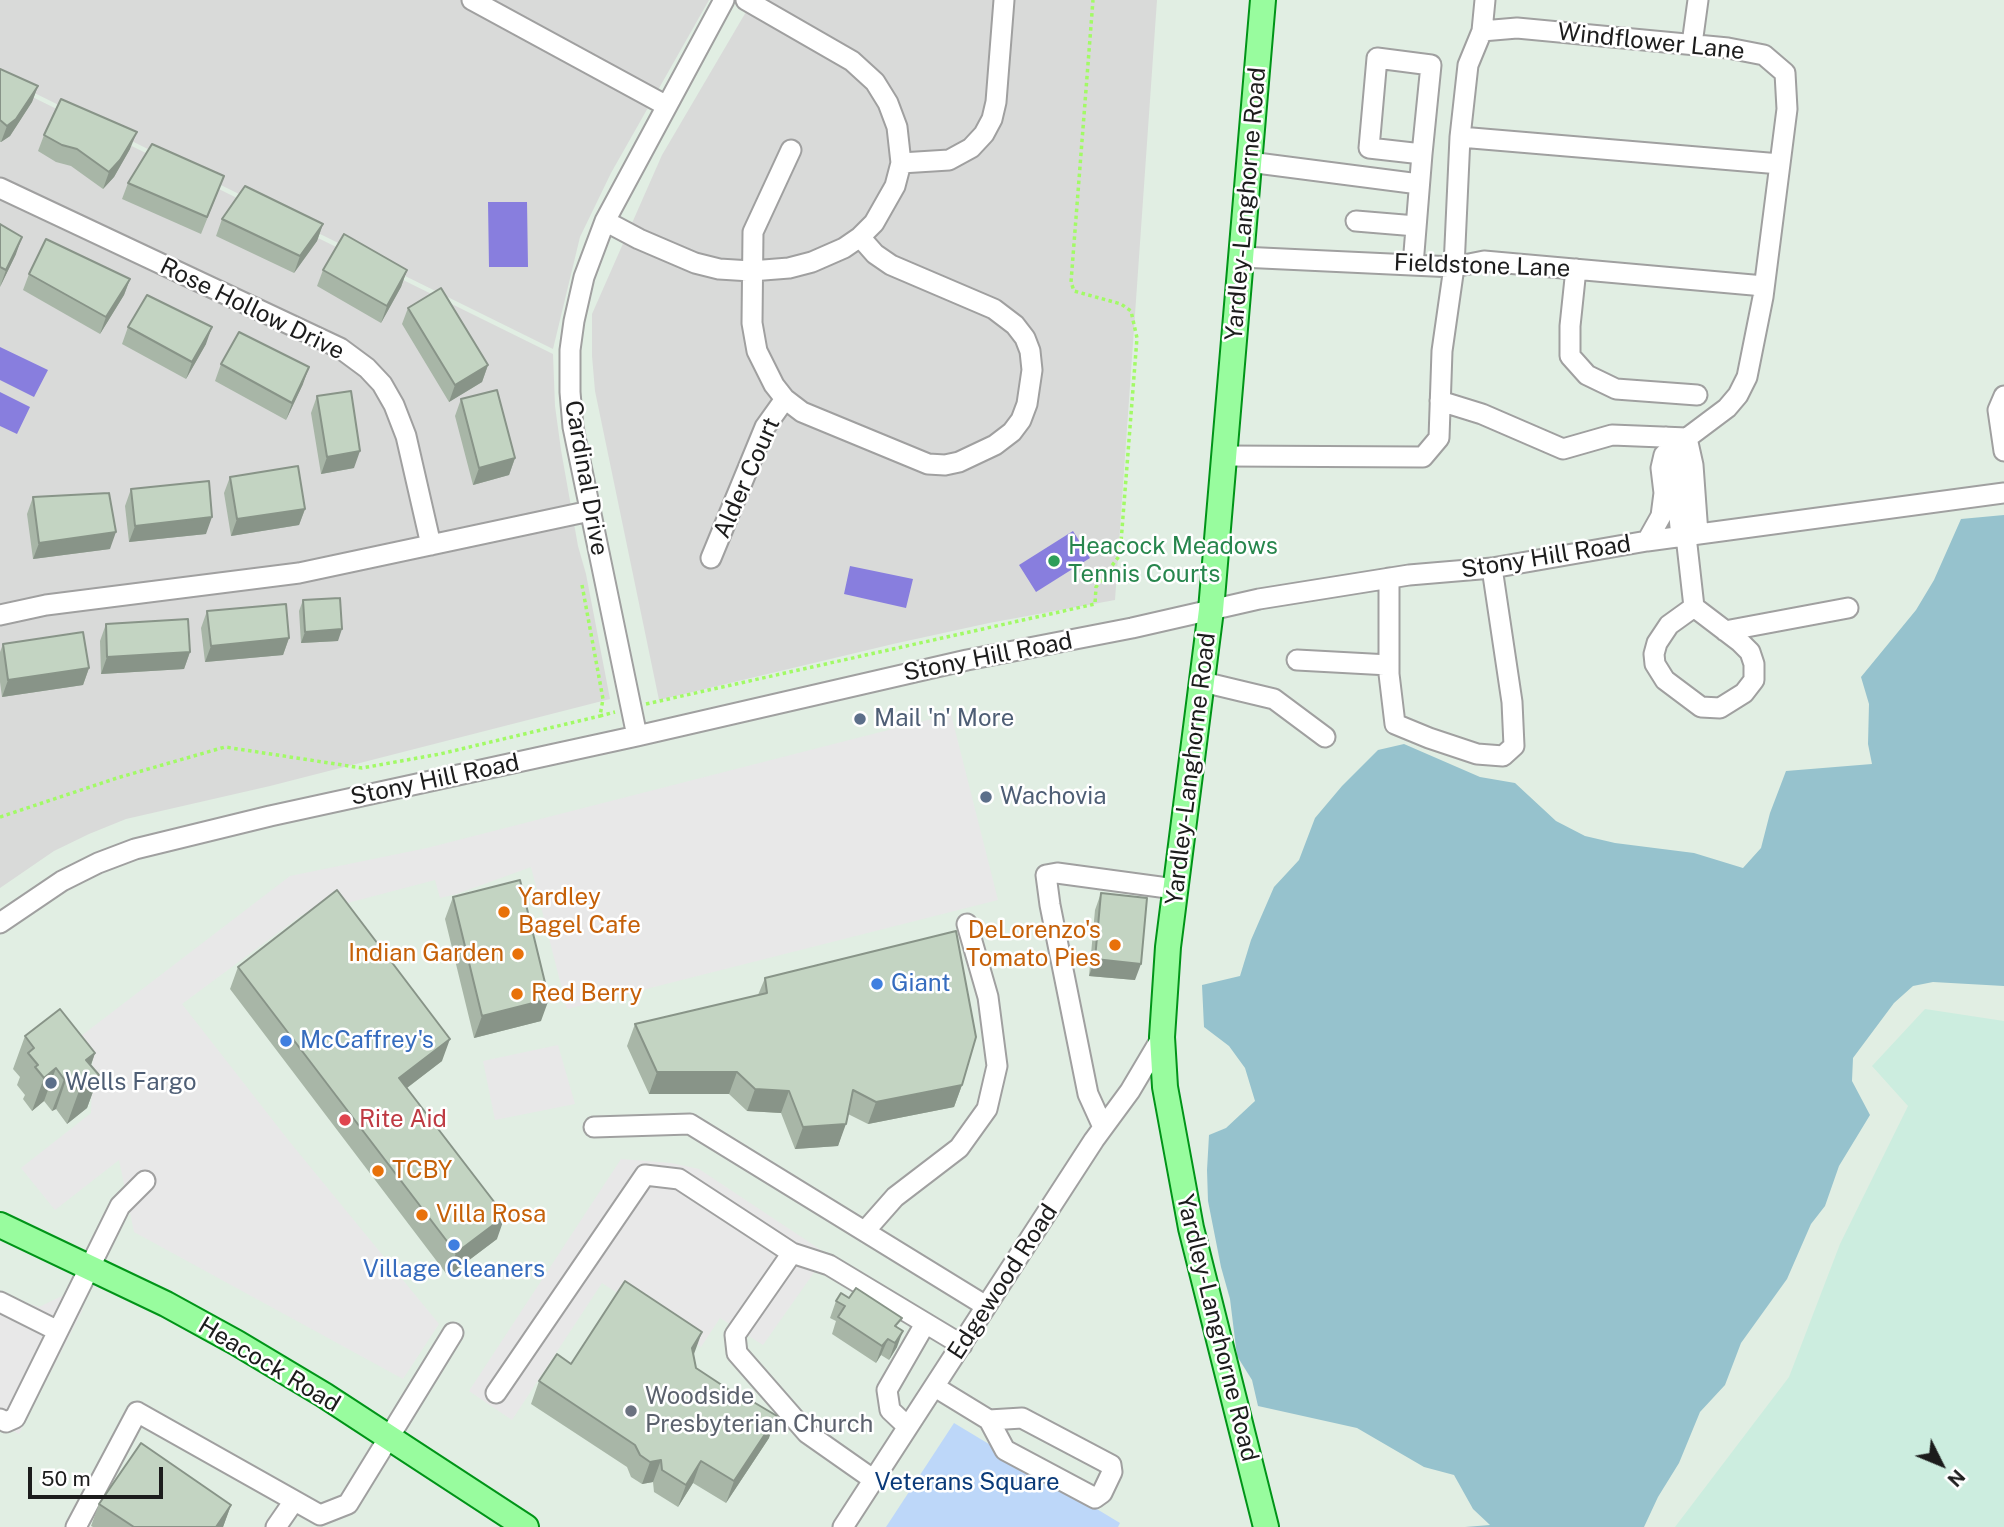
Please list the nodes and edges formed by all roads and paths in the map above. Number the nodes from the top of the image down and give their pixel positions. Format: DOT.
graph roads {
  1 [pos="472,0"];
  2 [pos="724,0"];
  3 [pos="746,0"];
  4 [pos="1004,0"];
  5 [pos="1263,0"];
  6 [pos="1485,0"];
  7 [pos="1698,0"];
  8 [pos="1482,31"];
  9 [pos="1692,44"];
  10 [pos="667,106"];
  11 [pos="1460,137"];
  12 [pos="791,150"];
  13 [pos="1422,154"];
  14 [pos="1249,162"];
  15 [pos="901,163"];
  16 [pos="1780,164"];
  17 [pos="1419,184"];
  18 [pos="0,188"];
  19 [pos="605,221"];
  20 [pos="1356,221"];
  21 [pos="1416,226"];
  22 [pos="860,237"];
  23 [pos="1241,257"];
  24 [pos="1413,265"];
  25 [pos="1454,267"];
  26 [pos="1576,269"];
  27 [pos="751,271"];
  28 [pos="1764,286"];
  29 [pos="1697,395"];
  30 [pos="2004,396"];
  31 [pos="785,399"];
  32 [pos="1440,401"];
  33 [pos="1675,441"];
  34 [pos="2004,451"];
  35 [pos="1225,456"];
  36 [pos="2004,494"];
  37 [pos="590,510"];
  38 [pos="1688,536"];
  39 [pos="1647,541"];
  40 [pos="431,545"];
  41 [pos="711,558"];
  42 [pos="1492,568"];
  43 [pos="1389,578"];
  44 [pos="1694,607"];
  45 [pos="1847,608"];
  46 [pos="1211,610"];
  47 [pos="0,615"];
  48 [pos="1725,631"];
  49 [pos="1297,660"];
  50 [pos="1389,666"];
  51 [pos="1203,682"];
  52 [pos="600,716"];
  53 [pos="637,736"];
  54 [pos="1325,737"];
  55 [pos="0,817"];
  56 [pos="1175,889"];
  57 [pos="0,923"];
  58 [pos="967,924"];
  59 [pos="1162,1037"];
  60 [pos="594,1127"];
  61 [pos="1102,1127"];
  62 [pos="145,1181"];
  63 [pos="0,1225"];
  64 [pos="865,1231"];
  65 [pos="792,1254"];
  66 [pos="89,1268"];
  67 [pos="0,1302"];
  68 [pos="986,1306"];
  69 [pos="925,1324"];
  70 [pos="58,1331"];
  71 [pos="453,1333"];
  72 [pos="962,1345"];
  73 [pos="935,1387"];
  74 [pos="496,1393"];
  75 [pos="0,1419"];
  76 [pos="989,1420"];
  77 [pos="908,1427"];
  78 [pos="387,1437"];
  79 [pos="874,1480"];
  80 [pos="294,1501"];
  81 [pos="76,1527"];
  82 [pos="276,1527"];
  83 [pos="526,1527"];
  84 [pos="843,1527"];
  85 [pos="1266,1527"];
  1 -- 10 [label="street"];
  2 -- 10 [label="street, Cardinal Drive"];
  3 -- 15 [label="street"];
  4 -- 15 [label="street"];
  5 -- 14 [label="main road, Yardley-Langhorne Road"];
  6 -- 8 [label="street"];
  7 -- 9 [label="street"];
  8 -- 9 [label="street, Windflower Lane"];
  8 -- 11 [label="street"];
  9 -- 16 [label="street, Windflower Lane"];
  10 -- 19 [label="street, Cardinal Drive"];
  11 -- 16 [label="street"];
  11 -- 25 [label="street"];
  12 -- 27 [label="street"];
  13 -- 13 [label="street"];
  13 -- 17 [label="street"];
  14 -- 17 [label="street"];
  14 -- 23 [label="main road, Yardley-Langhorne Road"];
  15 -- 22 [label="street"];
  16 -- 28 [label="street, Windflower Lane"];
  17 -- 21 [label="street"];
  18 -- 40 [label="street, Rose Hollow Drive"];
  19 -- 27 [label="street"];
  19 -- 37 [label="street, Cardinal Drive"];
  20 -- 21 [label="street"];
  21 -- 24 [label="street"];
  22 -- 27 [label="street"];
  22 -- 31 [label="street"];
  23 -- 24 [label="street, Fieldstone Lane"];
  23 -- 35 [label="main road, Yardley-Langhorne Road"];
  24 -- 25 [label="street, Fieldstone Lane"];
  25 -- 26 [label="street, Fieldstone Lane"];
  25 -- 32 [label="street"];
  26 -- 28 [label="street, Fieldstone Lane"];
  26 -- 29 [label="street"];
  27 -- 31 [label="street"];
  28 -- 33 [label="street, Windflower Lane"];
  30 -- 34 [label="street"];
  31 -- 41 [label="street, Alder Court"];
  32 -- 33 [label="street"];
  32 -- 35 [label="street"];
  33 -- 38 [label="street"];
  33 -- 39 [label="street"];
  35 -- 46 [label="main road, Yardley-Langhorne Road"];
  36 -- 38 [label="street, Stony Hill Road"];
  37 -- 40 [label="street"];
  37 -- 53 [label="street, Cardinal Drive"];
  38 -- 39 [label="street, Stony Hill Road"];
  38 -- 44 [label="street"];
  39 -- 42 [label="street, Stony Hill Road"];
  40 -- 47 [label="street"];
  42 -- 43 [label="street, Stony Hill Road"];
  42 -- 50 [label="street"];
  43 -- 46 [label="street, Stony Hill Road"];
  43 -- 50 [label="street"];
  44 -- 48 [label="street"];
  44 -- 48 [label="street"];
  45 -- 48 [label="street"];
  46 -- 51 [label="main road, Yardley-Langhorne Road"];
  46 -- 53 [label="street, Stony Hill Road"];
  49 -- 50 [label="street"];
  51 -- 54 [label="street"];
  51 -- 56 [label="main road, Yardley-Langhorne Road"];
  52 -- 55 [label="path"];
  53 -- 57 [label="street, Stony Hill Road"];
  56 -- 59 [label="main road, Yardley-Langhorne Road"];
  56 -- 61 [label="street"];
  58 -- 64 [label="street"];
  59 -- 61 [label="street, Edgewood Road"];
  59 -- 85 [label="main road, Yardley-Langhorne Road"];
  60 -- 64 [label="street"];
  61 -- 68 [label="street, Edgewood Road"];
  62 -- 66 [label="street"];
  63 -- 66 [label="main road, Heacock Road"];
  64 -- 68 [label="street"];
  65 -- 69 [label="street"];
  65 -- 74 [label="street"];
  65 -- 79 [label="street"];
  66 -- 70 [label="street"];
  66 -- 78 [label="main road, Heacock Road"];
  67 -- 70 [label="street"];
  68 -- 72 [label="street, Edgewood Road"];
  69 -- 72 [label="street"];
  69 -- 77 [label="street"];
  70 -- 75 [label="street"];
  71 -- 78 [label="street"];
  72 -- 73 [label="street, Edgewood Road"];
  73 -- 76 [label="street"];
  73 -- 77 [label="street, Edgewood Road"];
  76 -- 76 [label="street"];
  77 -- 79 [label="street, Edgewood Road"];
  78 -- 80 [label="street"];
  78 -- 83 [label="main road, Heacock Road"];
  79 -- 84 [label="street, Edgewood Road"];
  80 -- 81 [label="street"];
  80 -- 82 [label="street"];
}
